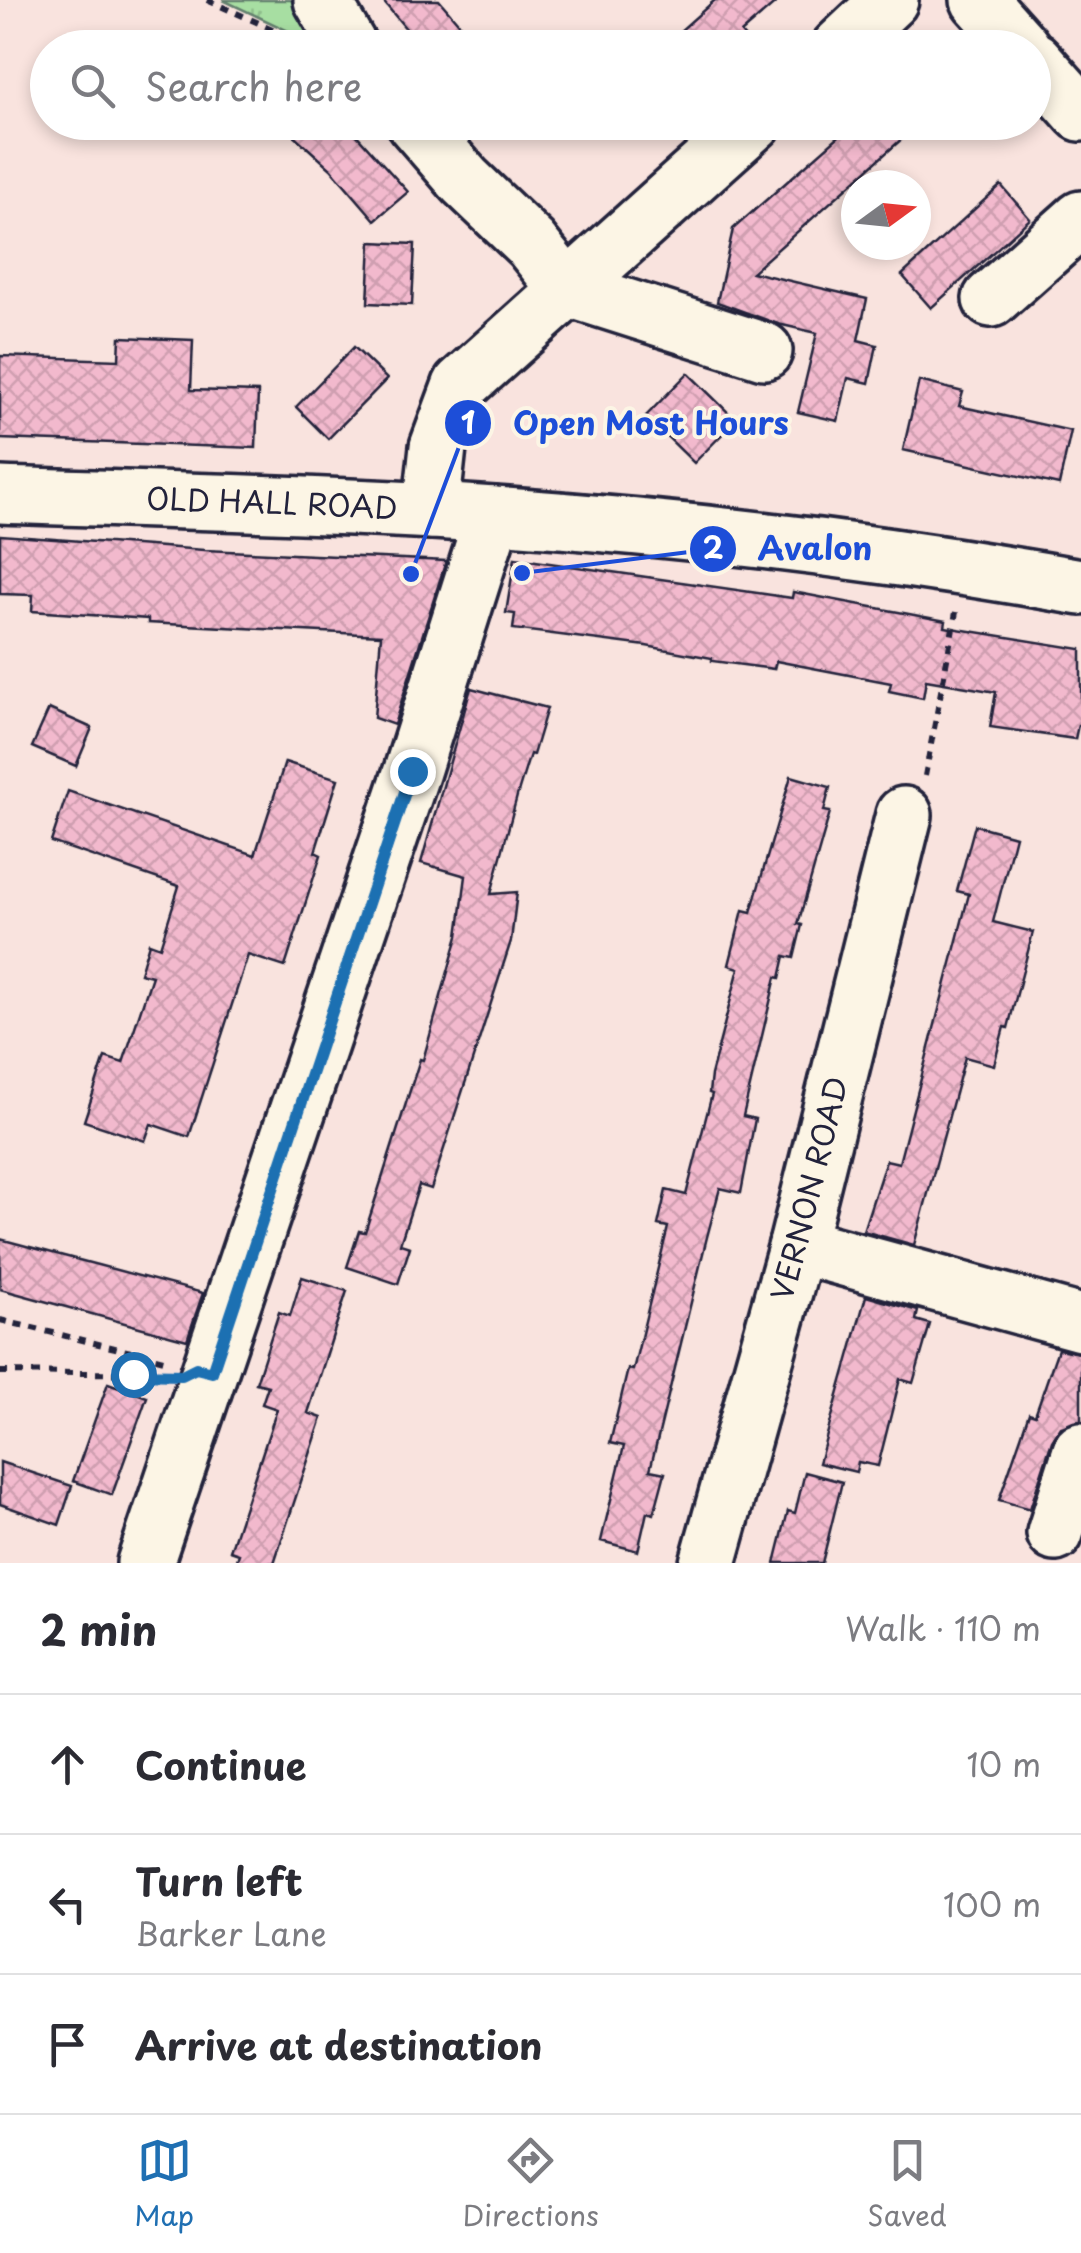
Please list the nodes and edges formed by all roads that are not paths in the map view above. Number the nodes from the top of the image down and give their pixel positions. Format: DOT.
graph roads {
  1 [pos="890,0"];
  2 [pos="979,0"];
  3 [pos="858,30"];
  4 [pos="1006,30"];
  5 [pos="1051,79"];
  6 [pos="1081,113"];
  7 [pos="429,140"];
  8 [pos="734,140"];
  9 [pos="1081,219"];
  10 [pos="566,288"];
  11 [pos="991,298"];
  12 [pos="764,350"];
  13 [pos="0,495"];
  14 [pos="431,511"];
  15 [pos="493,516"];
  16 [pos="1081,587"];
  17 [pos="904,815"];
  18 [pos="797,1245"];
  19 [pos="1081,1323"];
  20 [pos="1081,1451"];
  21 [pos="1054,1533"];
  22 [pos="145,1563"];
  23 [pos="708,1563"];
  1 -- 3 [label="street"];
  2 -- 4 [label="street"];
  5 -- 6 [label="street"];
  7 -- 10 [label="street"];
  8 -- 10 [label="street"];
  9 -- 11 [label="street"];
  10 -- 12 [label="street"];
  10 -- 14 [label="street"];
  13 -- 14 [label="street, OLD HALL ROAD"];
  14 -- 15 [label="street, OLD HALL ROAD"];
  15 -- 16 [label="street, OLD HALL ROAD"];
  15 -- 22 [label="street"];
  17 -- 18 [label="street, VERNON ROAD"];
  18 -- 19 [label="street"];
  18 -- 23 [label="street, VERNON ROAD"];
  20 -- 21 [label="street"];
}
